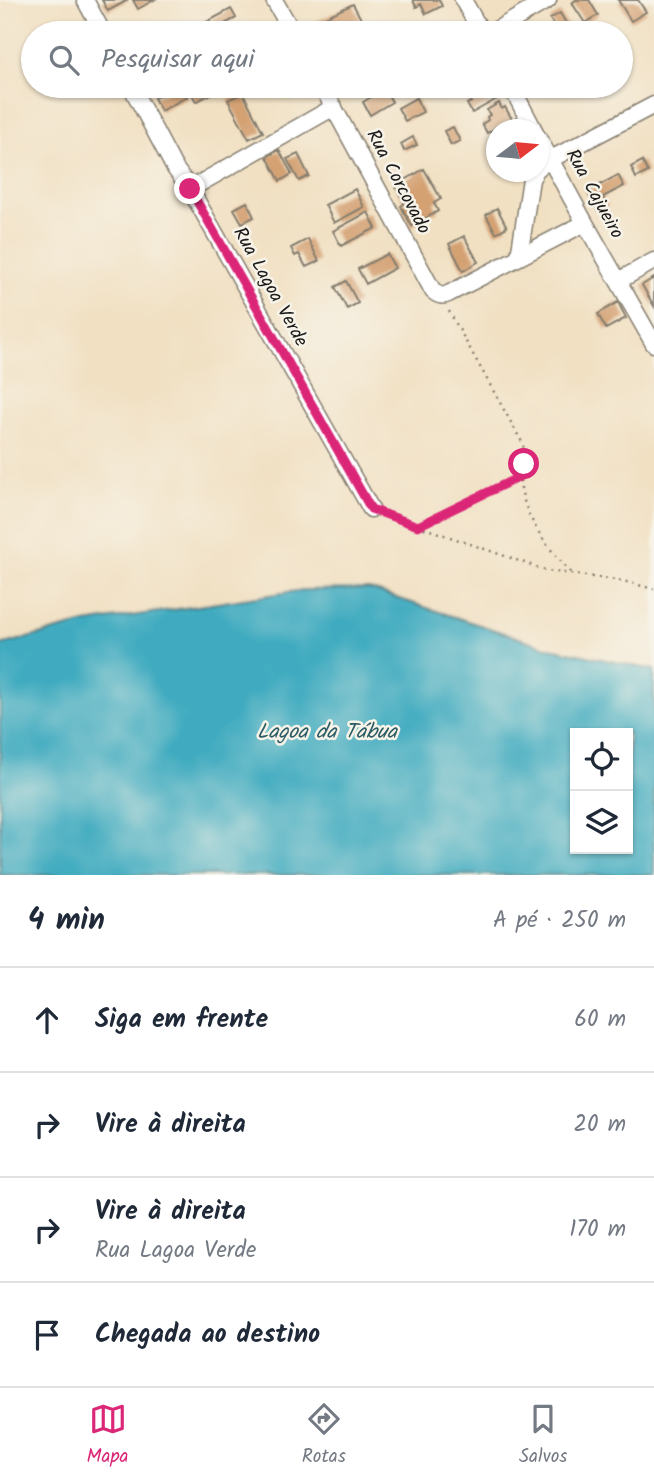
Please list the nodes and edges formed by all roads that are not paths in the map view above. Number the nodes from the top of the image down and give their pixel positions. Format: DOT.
graph roads {
  1 [pos="85,0"];
  2 [pos="274,0"];
  3 [pos="464,0"];
  4 [pos="548,0"];
  5 [pos="96,21"];
  6 [pos="286,21"];
  7 [pos="475,21"];
  8 [pos="512,21"];
  9 [pos="137,98"];
  10 [pos="329,98"];
  11 [pos="517,98"];
  12 [pos="654,105"];
  13 [pos="334,107"];
  14 [pos="528,119"];
  15 [pos="549,162"];
  16 [pos="549,176"];
  17 [pos="531,182"];
  18 [pos="190,189"];
  19 [pos="585,223"];
  20 [pos="519,257"];
  21 [pos="654,261"];
  22 [pos="618,281"];
  23 [pos="654,344"];
  24 [pos="371,509"];
  1 -- 5 [label="street"];
  2 -- 6 [label="street"];
  3 -- 7 [label="street"];
  4 -- 8 [label="street"];
  9 -- 18 [label="street, Rua Lagoa Verde"];
  10 -- 13 [label="street, Rua Corcovado"];
  11 -- 14 [label="street"];
  12 -- 15 [label="street"];
  13 -- 18 [label="street"];
  13 -- 20 [label="street, Rua Corcovado"];
  16 -- 19 [label="street, Rua Cajueiro"];
  17 -- 20 [label="street"];
  18 -- 24 [label="street, Rua Lagoa Verde"];
  19 -- 20 [label="street"];
  19 -- 22 [label="street, Rua Cajueiro"];
  21 -- 22 [label="street"];
  22 -- 23 [label="street, Rua Cajueiro"];
}
